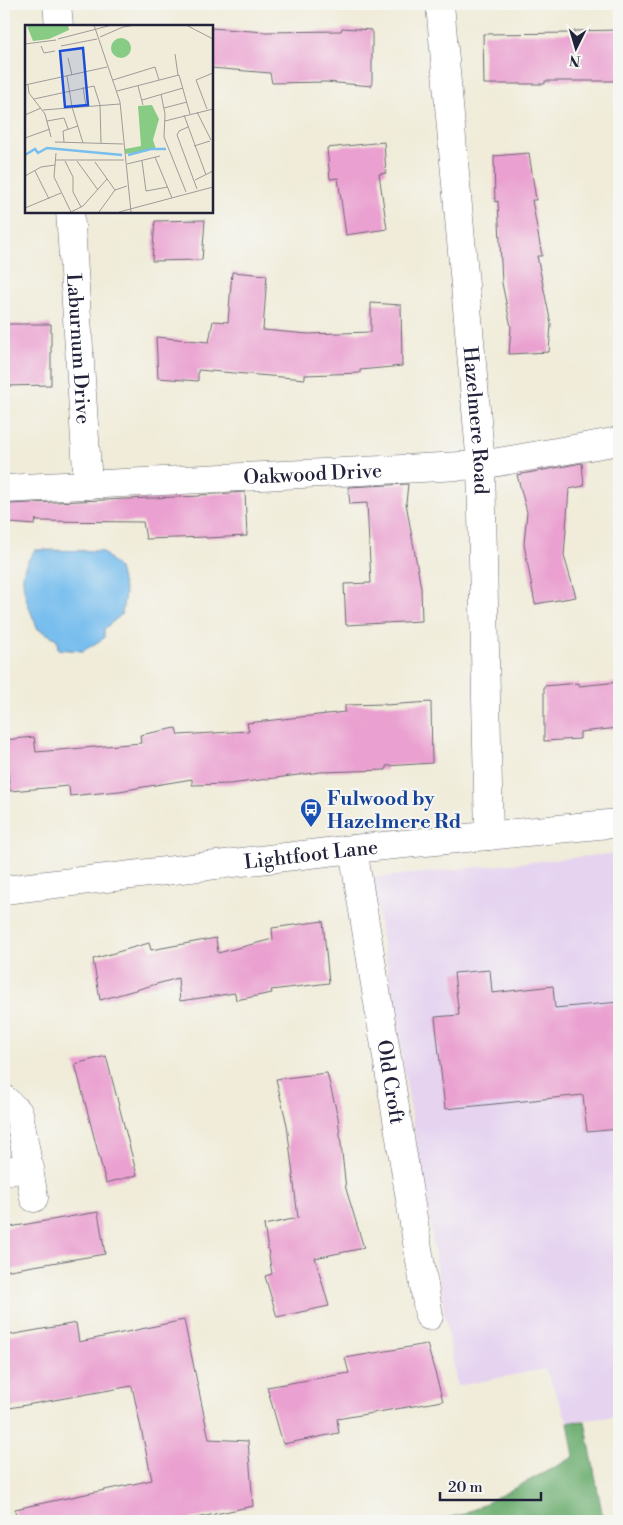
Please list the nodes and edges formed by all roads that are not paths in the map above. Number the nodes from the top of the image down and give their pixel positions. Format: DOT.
graph roads {
  1 [pos="57,4"];
  2 [pos="440,4"];
  3 [pos="59,25"];
  4 [pos="70,212"];
  5 [pos="619,441"];
  6 [pos="481,465"];
  7 [pos="88,485"];
  8 [pos="4,490"];
  9 [pos="619,823"];
  10 [pos="490,836"];
  11 [pos="353,849"];
  12 [pos="4,890"];
  13 [pos="4,1099"];
  14 [pos="17,1169"];
  15 [pos="34,1198"];
  16 [pos="429,1316"];
  1 -- 3 [label="street"];
  2 -- 6 [label="street, Hazelmere Road"];
  4 -- 7 [label="street, Laburnum Drive"];
  5 -- 6 [label="street, Oakwood Drive"];
  6 -- 7 [label="street, Oakwood Drive"];
  6 -- 10 [label="street, Hazelmere Road"];
  7 -- 8 [label="street, Oakwood Drive"];
  9 -- 10 [label="street, Lightfoot Lane"];
  10 -- 11 [label="street, Lightfoot Lane"];
  11 -- 12 [label="street, Lightfoot Lane"];
  11 -- 16 [label="street, Old Croft"];
  13 -- 14 [label="street"];
  14 -- 15 [label="street"];
}
